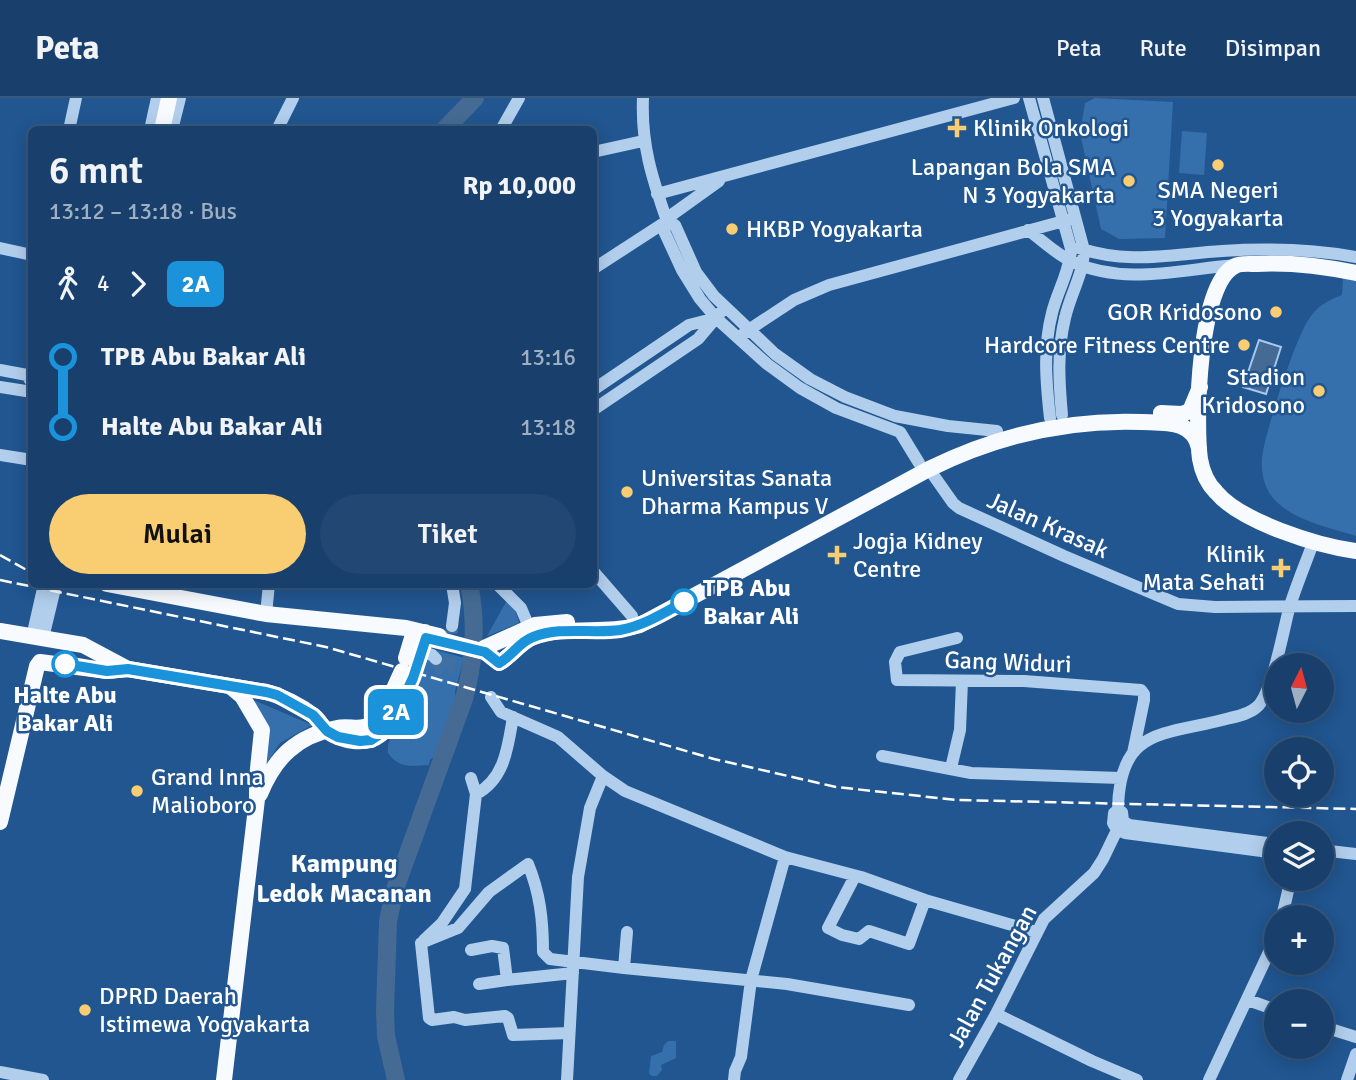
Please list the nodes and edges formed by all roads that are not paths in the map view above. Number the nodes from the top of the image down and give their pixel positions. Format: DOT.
graph roads {
  1 [pos="76,98"];
  2 [pos="157,98"];
  3 [pos="169,98"];
  4 [pos="180,98"];
  5 [pos="293,98"];
  6 [pos="519,98"];
  7 [pos="643,98"];
  8 [pos="1014,98"];
  9 [pos="1029,98"];
  10 [pos="1043,98"];
  11 [pos="70,126"];
  12 [pos="151,126"];
  13 [pos="163,126"];
  14 [pos="173,126"];
  15 [pos="279,126"];
  16 [pos="502,126"];
  17 [pos="643,141"];
  18 [pos="597,151"];
  19 [pos="725,177"];
  20 [pos="657,194"];
  21 [pos="1070,219"];
  22 [pos="666,220"];
  23 [pos="1028,230"];
  24 [pos="1070,245"];
  25 [pos="0,248"];
  26 [pos="1084,250"];
  27 [pos="28,254"];
  28 [pos="1356,257"];
  29 [pos="1314,258"];
  30 [pos="1076,263"];
  31 [pos="1236,265"];
  32 [pos="597,266"];
  33 [pos="1356,273"];
  34 [pos="721,313"];
  35 [pos="744,334"];
  36 [pos="0,370"];
  37 [pos="28,377"];
  38 [pos="612,378"];
  39 [pos="0,387"];
  40 [pos="597,387"];
  41 [pos="1200,387"];
  42 [pos="28,391"];
  43 [pos="622,393"];
  44 [pos="597,408"];
  45 [pos="1056,416"];
  46 [pos="997,431"];
  47 [pos="1199,448"];
  48 [pos="0,455"];
  49 [pos="28,459"];
  50 [pos="924,466"];
  51 [pos="1312,543"];
  52 [pos="1356,551"];
  53 [pos="597,575"];
  54 [pos="44,588"];
  55 [pos="55,588"];
  56 [pos="128,588"];
  57 [pos="269,588"];
  58 [pos="453,588"];
  59 [pos="501,588"];
  60 [pos="1290,605"];
  61 [pos="1356,606"];
  62 [pos="266,614"];
  63 [pos="632,616"];
  64 [pos="529,626"];
  65 [pos="0,631"];
  66 [pos="438,633"];
  67 [pos="38,637"];
  68 [pos="957,638"];
  69 [pos="484,650"];
  70 [pos="436,659"];
  71 [pos="412,663"];
  72 [pos="128,669"];
  73 [pos="962,681"];
  74 [pos="230,686"];
  75 [pos="491,698"];
  76 [pos="513,717"];
  77 [pos="327,731"];
  78 [pos="1132,752"];
  79 [pos="882,756"];
  80 [pos="951,768"];
  81 [pos="603,776"];
  82 [pos="471,778"];
  83 [pos="1120,778"];
  84 [pos="476,794"];
  85 [pos="257,799"];
  86 [pos="1118,810"];
  87 [pos="0,822"];
  88 [pos="1117,830"];
  89 [pos="1264,846"];
  90 [pos="1264,847"];
  91 [pos="1334,852"];
  92 [pos="1356,855"];
  93 [pos="785,857"];
  94 [pos="855,876"];
  95 [pos="925,900"];
  96 [pos="627,932"];
  97 [pos="1036,932"];
  98 [pos="422,943"];
  99 [pos="471,950"];
  100 [pos="1264,964"];
  101 [pos="573,967"];
  102 [pos="624,968"];
  103 [pos="507,980"];
  104 [pos="751,980"];
  105 [pos="479,984"];
  106 [pos="1248,1000"];
  107 [pos="909,1005"];
  108 [pos="1264,1006"];
  109 [pos="996,1014"];
  110 [pos="1334,1030"];
  111 [pos="569,1033"];
  112 [pos="1356,1037"];
  113 [pos="1356,1054"];
  114 [pos="0,1072"];
  115 [pos="43,1080"];
  116 [pos="224,1080"];
  117 [pos="567,1080"];
  118 [pos="734,1080"];
  119 [pos="959,1080"];
  120 [pos="1137,1080"];
  121 [pos="1209,1080"];
  122 [pos="1347,1080"];
  1 -- 11 [label="street"];
  2 -- 12 [label="street"];
  3 -- 13 [label="main road"];
  4 -- 14 [label="street"];
  5 -- 15 [label="street"];
  6 -- 16 [label="street"];
  7 -- 17 [label="street"];
  8 -- 19 [label="street"];
  9 -- 21 [label="street"];
  10 -- 21 [label="street"];
  17 -- 18 [label="street"];
  17 -- 20 [label="street"];
  19 -- 20 [label="street"];
  19 -- 22 [label="street"];
  20 -- 22 [label="street"];
  21 -- 23 [label="street"];
  21 -- 24 [label="street"];
  21 -- 26 [label="street"];
  22 -- 32 [label="street"];
  22 -- 34 [label="street"];
  23 -- 30 [label="street"];
  23 -- 35 [label="street"];
  24 -- 26 [label="street"];
  24 -- 30 [label="street"];
  25 -- 27 [label="street"];
  26 -- 29 [label="street"];
  26 -- 30 [label="street"];
  28 -- 29 [label="street"];
  29 -- 31 [label="main road"];
  29 -- 33 [label="main road"];
  30 -- 31 [label="street"];
  30 -- 45 [label="street"];
  31 -- 41 [label="main road"];
  34 -- 35 [label="street"];
  34 -- 38 [label="street"];
  34 -- 43 [label="street"];
  35 -- 46 [label="street"];
  35 -- 50 [label="street, Jalan Krasak"];
  36 -- 37 [label="street"];
  38 -- 40 [label="street"];
  38 -- 43 [label="street"];
  39 -- 42 [label="street"];
  41 -- 45 [label="main road"];
  41 -- 47 [label="main road"];
  43 -- 44 [label="street"];
  45 -- 46 [label="main road"];
  46 -- 50 [label="main road"];
  47 -- 50 [label="main road"];
  47 -- 51 [label="main road"];
  48 -- 49 [label="street"];
  50 -- 60 [label="street, Jalan Krasak"];
  50 -- 63 [label="main road"];
  50 -- 69 [label="main road"];
  51 -- 52 [label="main road"];
  51 -- 60 [label="street"];
  53 -- 63 [label="street"];
  54 -- 67 [label="street"];
  55 -- 67 [label="street"];
  56 -- 62 [label="main road"];
  57 -- 62 [label="street"];
  58 -- 66 [label="street"];
  59 -- 64 [label="street"];
  60 -- 61 [label="street, Jalan Krasak"];
  60 -- 78 [label="street"];
  62 -- 66 [label="main road"];
  63 -- 64 [label="main road"];
  64 -- 69 [label="main road"];
  65 -- 67 [label="main road"];
  66 -- 69 [label="main road, bridge"];
  66 -- 71 [label="main road"];
  67 -- 72 [label="main road"];
  68 -- 73 [label="street, Gang Widuri"];
  70 -- 71 [label="street"];
  71 -- 77 [label="main road"];
  72 -- 74 [label="main road"];
  72 -- 87 [label="main road"];
  73 -- 78 [label="street, Gang Widuri"];
  73 -- 80 [label="street"];
  74 -- 77 [label="main road"];
  74 -- 85 [label="main road"];
  75 -- 76 [label="street"];
  76 -- 81 [label="street"];
  76 -- 84 [label="street"];
  77 -- 85 [label="main road"];
  78 -- 83 [label="street"];
  79 -- 80 [label="street"];
  80 -- 83 [label="street"];
  81 -- 93 [label="street"];
  81 -- 101 [label="street"];
  82 -- 84 [label="street"];
  83 -- 86 [label="street"];
  84 -- 98 [label="street"];
  85 -- 116 [label="main road"];
  86 -- 88 [label="street"];
  86 -- 89 [label="street"];
  88 -- 90 [label="street"];
  88 -- 97 [label="street, Jalan Tukangan"];
  91 -- 92 [label="street"];
  93 -- 94 [label="street"];
  93 -- 104 [label="street"];
  94 -- 95 [label="street"];
  94 -- 95 [label="street"];
  95 -- 97 [label="street"];
  96 -- 102 [label="street"];
  97 -- 109 [label="street, Jalan Tukangan"];
  98 -- 101 [label="street"];
  98 -- 111 [label="street"];
  99 -- 103 [label="street"];
  100 -- 106 [label="street"];
  101 -- 102 [label="street"];
  101 -- 103 [label="street"];
  101 -- 111 [label="street"];
  102 -- 104 [label="street"];
  103 -- 105 [label="street"];
  104 -- 107 [label="street"];
  104 -- 118 [label="street"];
  106 -- 108 [label="street"];
  106 -- 121 [label="street"];
  109 -- 119 [label="street, Jalan Tukangan"];
  109 -- 120 [label="street"];
  110 -- 112 [label="street"];
  111 -- 117 [label="street"];
  113 -- 122 [label="street"];
  114 -- 115 [label="street"];
}
